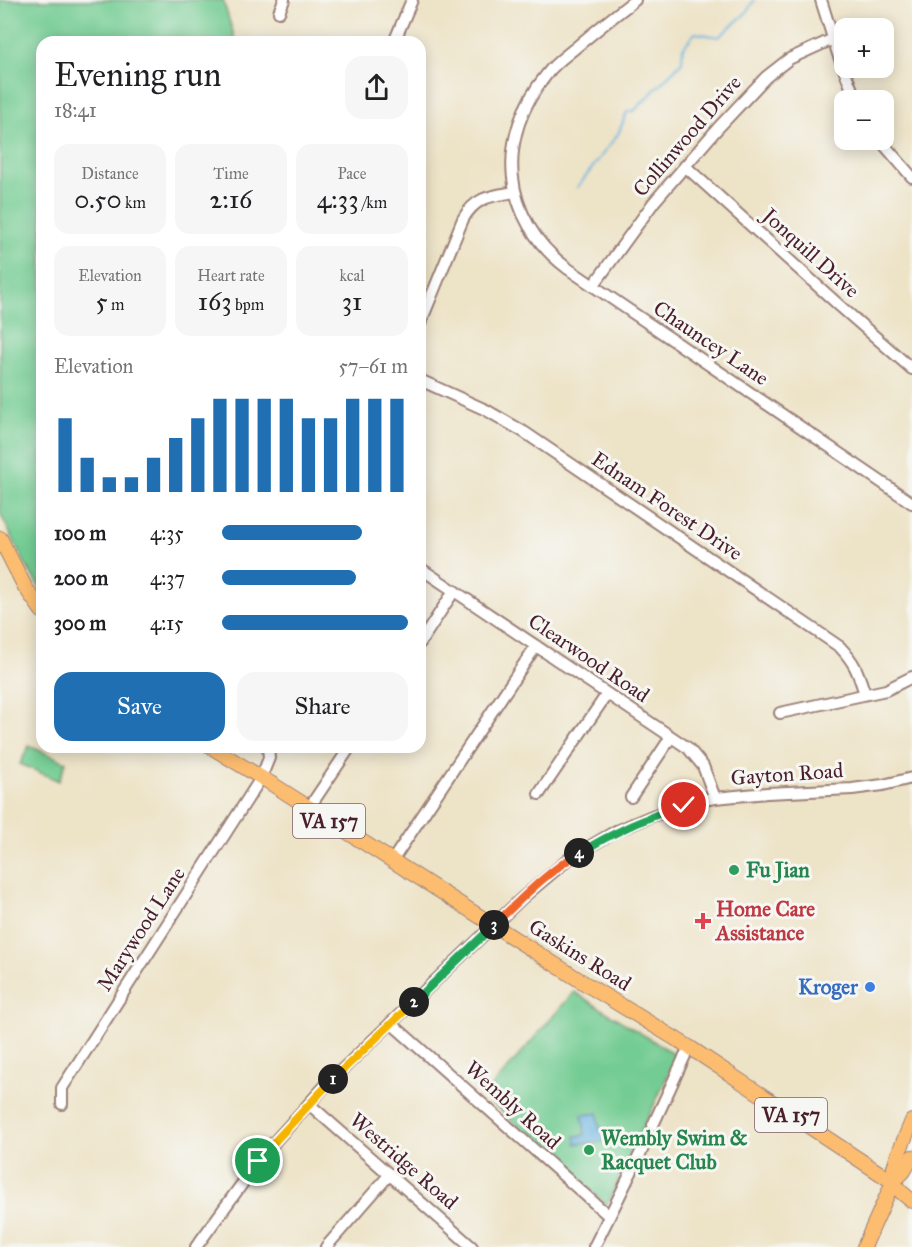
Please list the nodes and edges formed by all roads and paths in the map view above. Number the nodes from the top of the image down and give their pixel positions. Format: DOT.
graph roads {
  1 [pos="284,0"];
  2 [pos="412,0"];
  3 [pos="635,0"];
  4 [pos="821,0"];
  5 [pos="279,12"];
  6 [pos="397,36"];
  7 [pos="833,39"];
  8 [pos="852,90"];
  9 [pos="889,150"];
  10 [pos="685,166"];
  11 [pos="912,177"];
  12 [pos="515,192"];
  13 [pos="593,286"];
  14 [pos="426,309"];
  15 [pos="912,369"];
  16 [pos="426,383"];
  17 [pos="912,503"];
  18 [pos="0,538"];
  19 [pos="426,572"];
  20 [pos="454,591"];
  21 [pos="36,602"];
  22 [pos="426,633"];
  23 [pos="536,646"];
  24 [pos="912,677"];
  25 [pos="607,694"];
  26 [pos="865,694"];
  27 [pos="780,713"];
  28 [pos="671,737"];
  29 [pos="221,753"];
  30 [pos="269,753"];
  31 [pos="346,753"];
  32 [pos="261,778"];
  33 [pos="912,778"];
  34 [pos="539,794"];
  35 [pos="631,798"];
  36 [pos="715,798"];
  37 [pos="309,808"];
  38 [pos="392,861"];
  39 [pos="494,925"];
  40 [pos="391,1023"];
  41 [pos="689,1047"];
  42 [pos="62,1104"];
  43 [pos="309,1104"];
  44 [pos="912,1121"];
  45 [pos="653,1125"];
  46 [pos="644,1146"];
  47 [pos="912,1157"];
  48 [pos="390,1174"];
  49 [pos="893,1182"];
  50 [pos="912,1188"];
  51 [pos="912,1201"];
  52 [pos="609,1216"];
  53 [pos="196,1247"];
  54 [pos="326,1247"];
  55 [pos="472,1247"];
  56 [pos="594,1247"];
  57 [pos="864,1247"];
  1 -- 5 [label="street"];
  2 -- 6 [label="street"];
  3 -- 12 [label="street, Chauncey Lane"];
  4 -- 7 [label="street"];
  7 -- 8 [label="street"];
  7 -- 10 [label="street, Collinwood Drive"];
  9 -- 11 [label="street"];
  10 -- 13 [label="street, Collinwood Drive"];
  10 -- 15 [label="street, Jonquill Drive"];
  12 -- 13 [label="street, Chauncey Lane"];
  12 -- 14 [label="street"];
  13 -- 17 [label="street, Chauncey Lane"];
  16 -- 26 [label="street, Ednam Forest Drive"];
  18 -- 21 [label="main road"];
  19 -- 20 [label="street, Clearwood Road"];
  20 -- 22 [label="street"];
  20 -- 23 [label="street, Clearwood Road"];
  23 -- 25 [label="street, Clearwood Road"];
  23 -- 38 [label="street"];
  24 -- 26 [label="street"];
  25 -- 28 [label="street, Clearwood Road"];
  25 -- 34 [label="street"];
  26 -- 27 [label="street"];
  28 -- 35 [label="street"];
  28 -- 36 [label="street, Clearwood Road"];
  29 -- 32 [label="main road, Gaskins Road / VA 157"];
  30 -- 32 [label="street, Marywood Lane"];
  31 -- 37 [label="street"];
  32 -- 37 [label="main road, Gaskins Road / VA 157"];
  32 -- 42 [label="street, Marywood Lane"];
  33 -- 36 [label="street, Gayton Road"];
  36 -- 39 [label="street, Gayton Road"];
  37 -- 38 [label="main road, Gaskins Road / VA 157"];
  38 -- 39 [label="main road, Gaskins Road / VA 157"];
  39 -- 40 [label="street, Gayton Road"];
  39 -- 41 [label="main road, Gaskins Road / VA 157"];
  40 -- 43 [label="street, Gayton Road"];
  40 -- 52 [label="street, Wembly Road"];
  41 -- 45 [label="street"];
  41 -- 49 [label="main road, Gaskins Road / VA 157"];
  43 -- 48 [label="street, Westridge Road"];
  43 -- 53 [label="street, Gayton Road"];
  44 -- 49 [label="main road"];
  46 -- 52 [label="street"];
  47 -- 49 [label="main road"];
  48 -- 54 [label="street"];
  48 -- 55 [label="street, Westridge Road"];
  49 -- 50 [label="main road, Gaskins Road"];
  49 -- 51 [label="main road, Gaskins Road"];
  49 -- 57 [label="main road"];
  52 -- 56 [label="street"];
}
